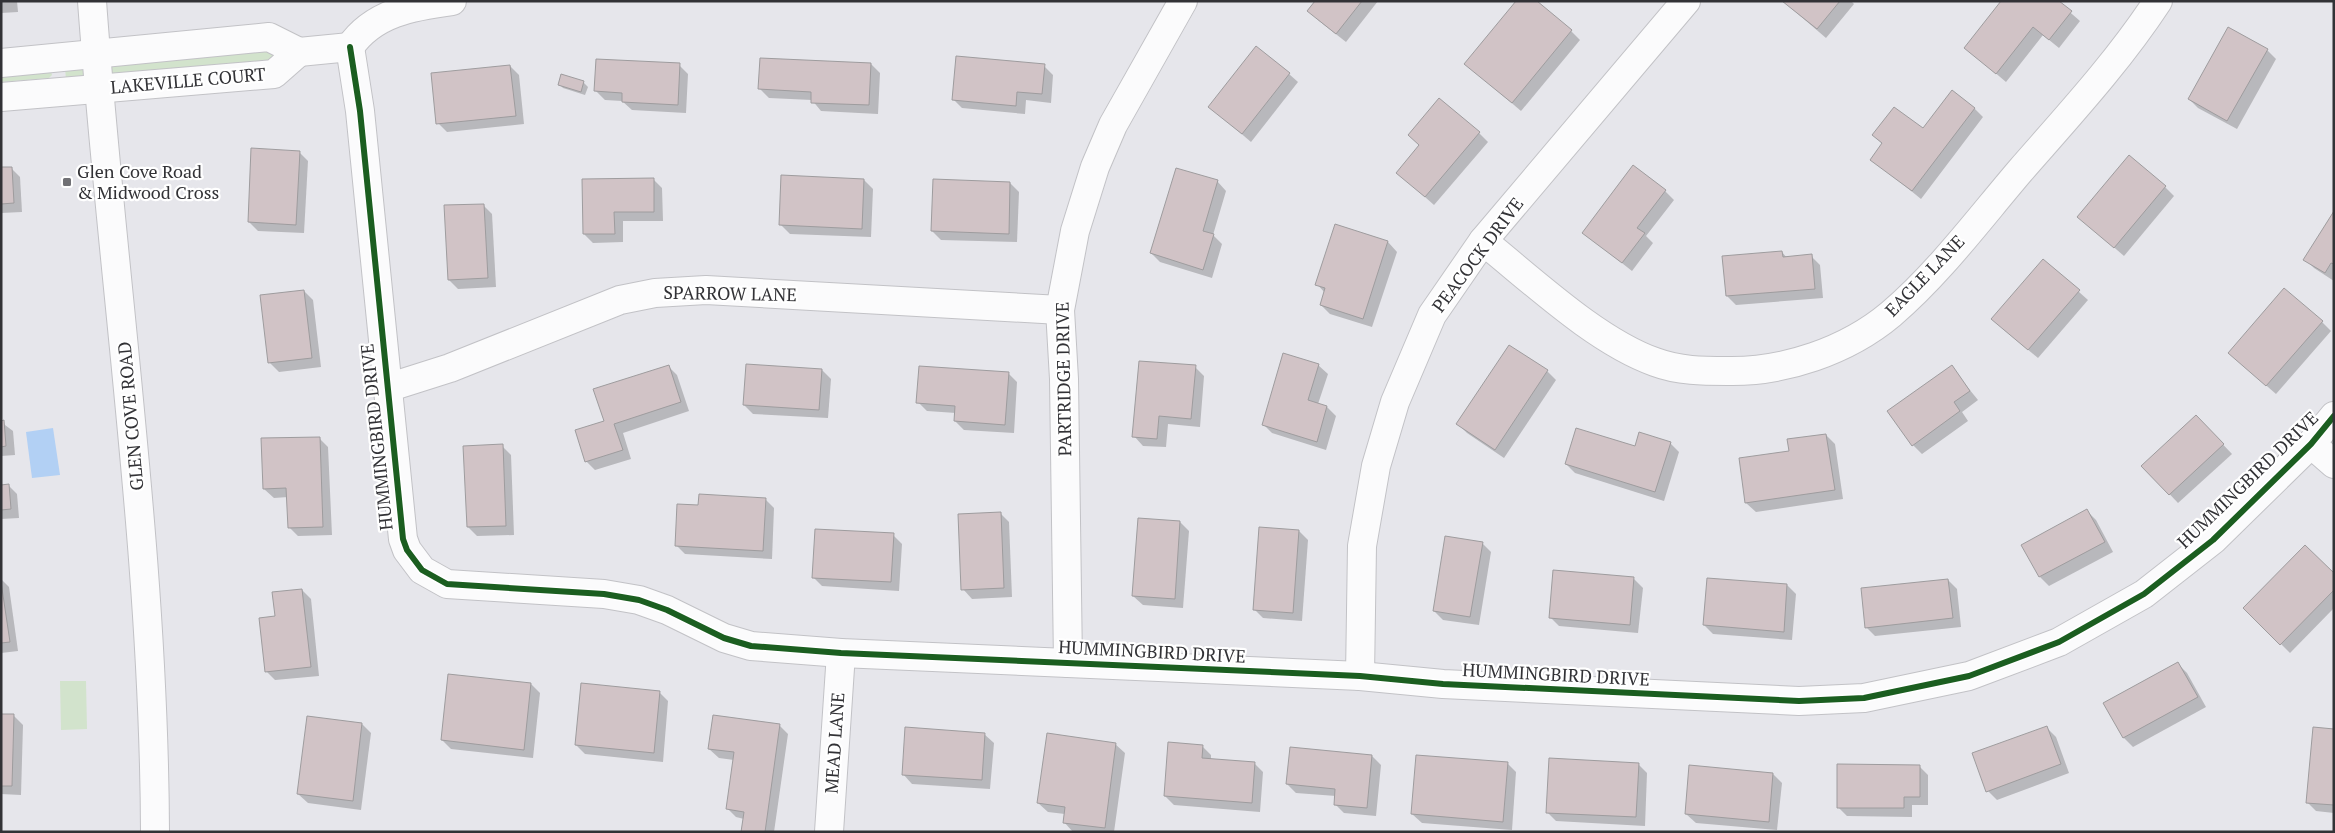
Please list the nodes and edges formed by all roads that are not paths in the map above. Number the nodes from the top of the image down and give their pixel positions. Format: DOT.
graph roads {
  1 [pos="92,1"];
  2 [pos="452,1"];
  3 [pos="1183,1"];
  4 [pos="1686,1"];
  5 [pos="2158,1"];
  6 [pos="350,47"];
  7 [pos="299,52"];
  8 [pos="96,53"];
  9 [pos="1,62"];
  10 [pos="99,89"];
  11 [pos="1,97"];
  12 [pos="1483,241"];
  13 [pos="1060,310"];
  14 [pos="387,388"];
  15 [pos="2334,416"];
  16 [pos="2311,444"];
  17 [pos="2334,464"];
  18 [pos="840,653"];
  19 [pos="1068,663"];
  20 [pos="1360,676"];
  21 [pos="155,832"];
  22 [pos="829,832"];
  1 -- 8 [label="street, GLEN COVE ROAD"];
  2 -- 6 [label="street"];
  3 -- 13 [label="street, PARTRIDGE DRIVE"];
  4 -- 12 [label="street, PEACOCK DRIVE"];
  5 -- 12 [label="street, EAGLE LANE"];
  6 -- 7 [label="street"];
  6 -- 14 [label="street, HUMMINGBIRD DRIVE"];
  7 -- 8 [label="street, LAKEVILLE COURT"];
  7 -- 10 [label="street, LAKEVILLE COURT"];
  8 -- 9 [label="street, LAKEVILLE COURT"];
  8 -- 10 [label="street, GLEN COVE ROAD"];
  10 -- 11 [label="street, LAKEVILLE COURT"];
  10 -- 21 [label="street, GLEN COVE ROAD"];
  12 -- 20 [label="street, PEACOCK DRIVE"];
  13 -- 14 [label="street, SPARROW LANE"];
  13 -- 19 [label="street, PARTRIDGE DRIVE"];
  14 -- 18 [label="street, HUMMINGBIRD DRIVE"];
  15 -- 16 [label="street, HUMMINGBIRD DRIVE"];
  16 -- 17 [label="street"];
  16 -- 20 [label="street, HUMMINGBIRD DRIVE"];
  18 -- 19 [label="street, HUMMINGBIRD DRIVE"];
  18 -- 22 [label="street, MEAD LANE"];
  19 -- 20 [label="street, HUMMINGBIRD DRIVE"];
}
